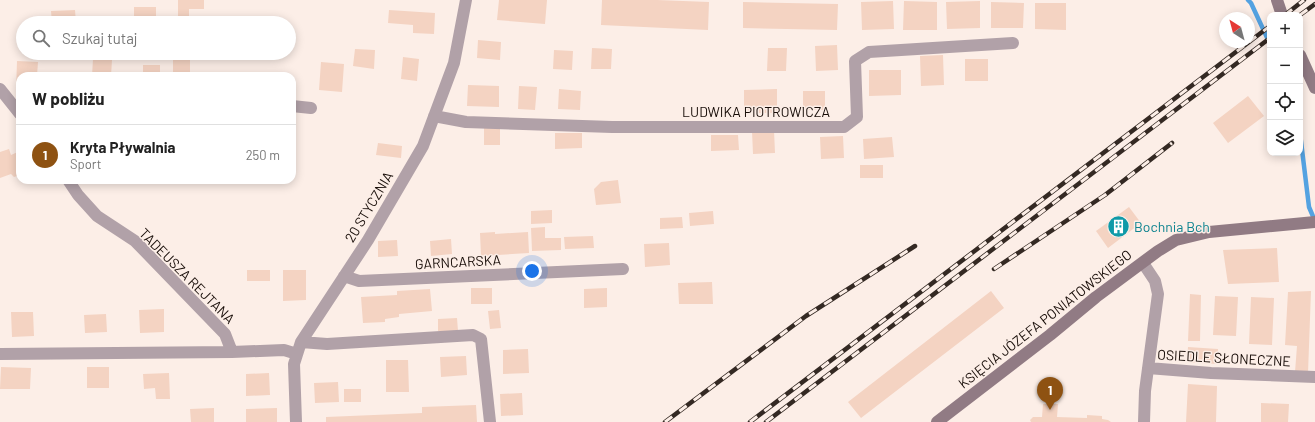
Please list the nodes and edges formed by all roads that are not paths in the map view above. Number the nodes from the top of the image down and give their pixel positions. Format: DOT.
graph roads {
  1 [pos="466,0"];
  2 [pos="1277,0"];
  3 [pos="1281,12"];
  4 [pos="1013,43"];
  5 [pos="1303,62"];
  6 [pos="1315,88"];
  7 [pos="0,90"];
  8 [pos="296,106"];
  9 [pos="311,108"];
  10 [pos="16,109"];
  11 [pos="434,116"];
  12 [pos="71,184"];
  13 [pos="1310,223"];
  14 [pos="1143,263"];
  15 [pos="623,270"];
  16 [pos="344,276"];
  17 [pos="299,348"];
  18 [pos="232,352"];
  19 [pos="0,354"];
  20 [pos="1148,368"];
  21 [pos="1315,377"];
  22 [pos="296,422"];
  23 [pos="490,422"];
  24 [pos="937,422"];
  25 [pos="1144,422"];
  1 -- 11 [label="street, 20 STYCZNIA"];
  2 -- 3 [label="main road"];
  4 -- 11 [label="street, LUDWIKA PIOTROWICZA"];
  5 -- 6 [label="main road"];
  7 -- 10 [label="street"];
  8 -- 9 [label="street"];
  11 -- 16 [label="street, 20 STYCZNIA"];
  12 -- 18 [label="street, TADEUSZA REJTANA"];
  13 -- 14 [label="main road, KSIĘCIA JÓZEFA PONIATOWSKIEGO"];
  14 -- 20 [label="street"];
  14 -- 24 [label="main road, KSIĘCIA JÓZEFA PONIATOWSKIEGO"];
  15 -- 16 [label="street, GARNCARSKA"];
  16 -- 17 [label="street, 20 STYCZNIA"];
  17 -- 18 [label="street"];
  17 -- 22 [label="street, 20 STYCZNIA"];
  17 -- 23 [label="street"];
  18 -- 19 [label="street"];
  20 -- 21 [label="street, OSIEDLE SŁONECZNE"];
  20 -- 25 [label="street"];
}
